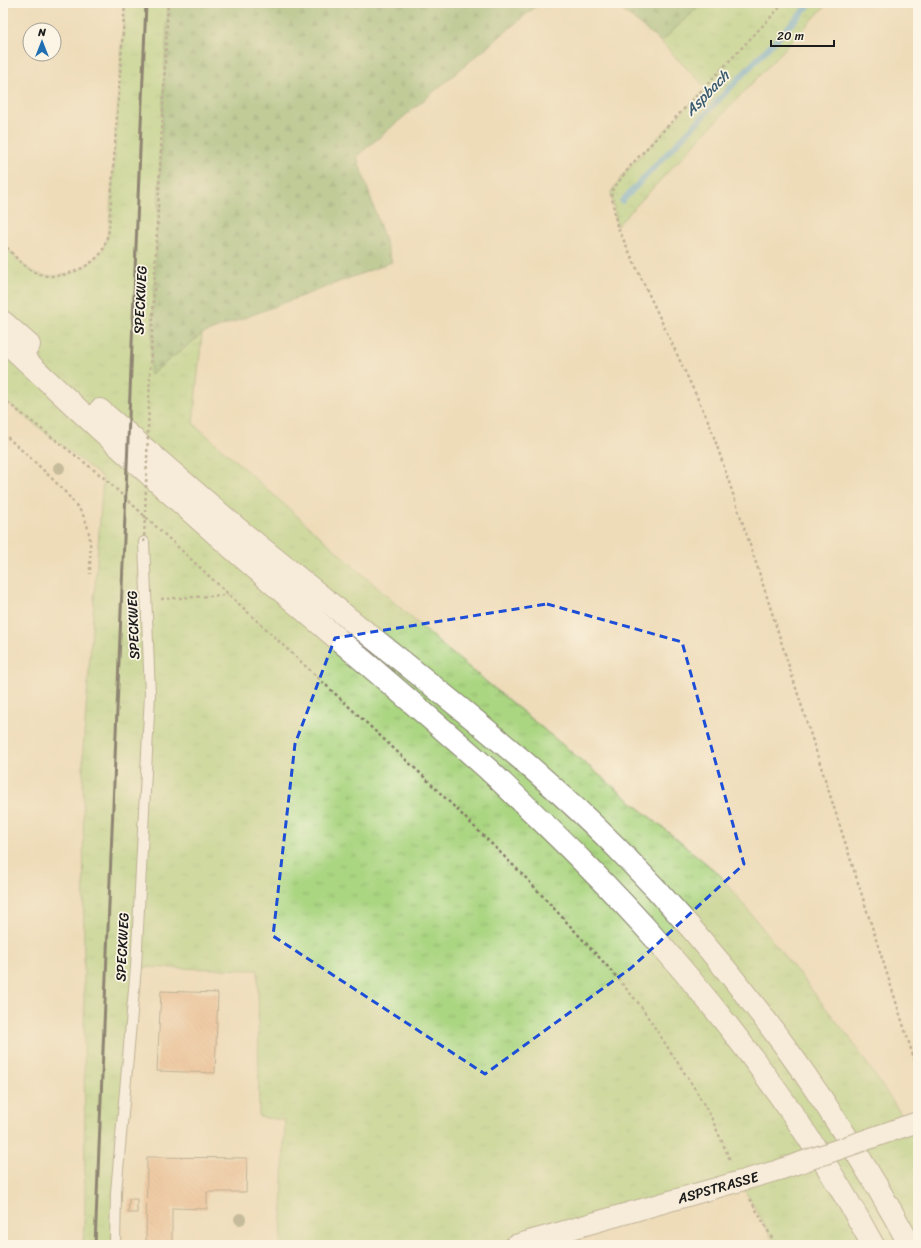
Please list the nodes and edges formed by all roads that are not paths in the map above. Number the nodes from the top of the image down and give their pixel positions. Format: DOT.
graph roads {
  1 [pos="3,322"];
  2 [pos="3,340"];
  3 [pos="144,542"];
  4 [pos="910,1124"];
  5 [pos="878,1189"];
  6 [pos="115,1245"];
  7 [pos="515,1245"];
  8 [pos="873,1245"];
  9 [pos="910,1245"];
  10 [pos="917,1245"];
  1 -- 5 [label="highway"];
  2 -- 8 [label="highway"];
  3 -- 6 [label="lane, SPECKWEG"];
  4 -- 7 [label="street, ASPSTRASSE, bridge"];
  5 -- 9 [label="highway"];
  5 -- 10 [label="highway"];
}
